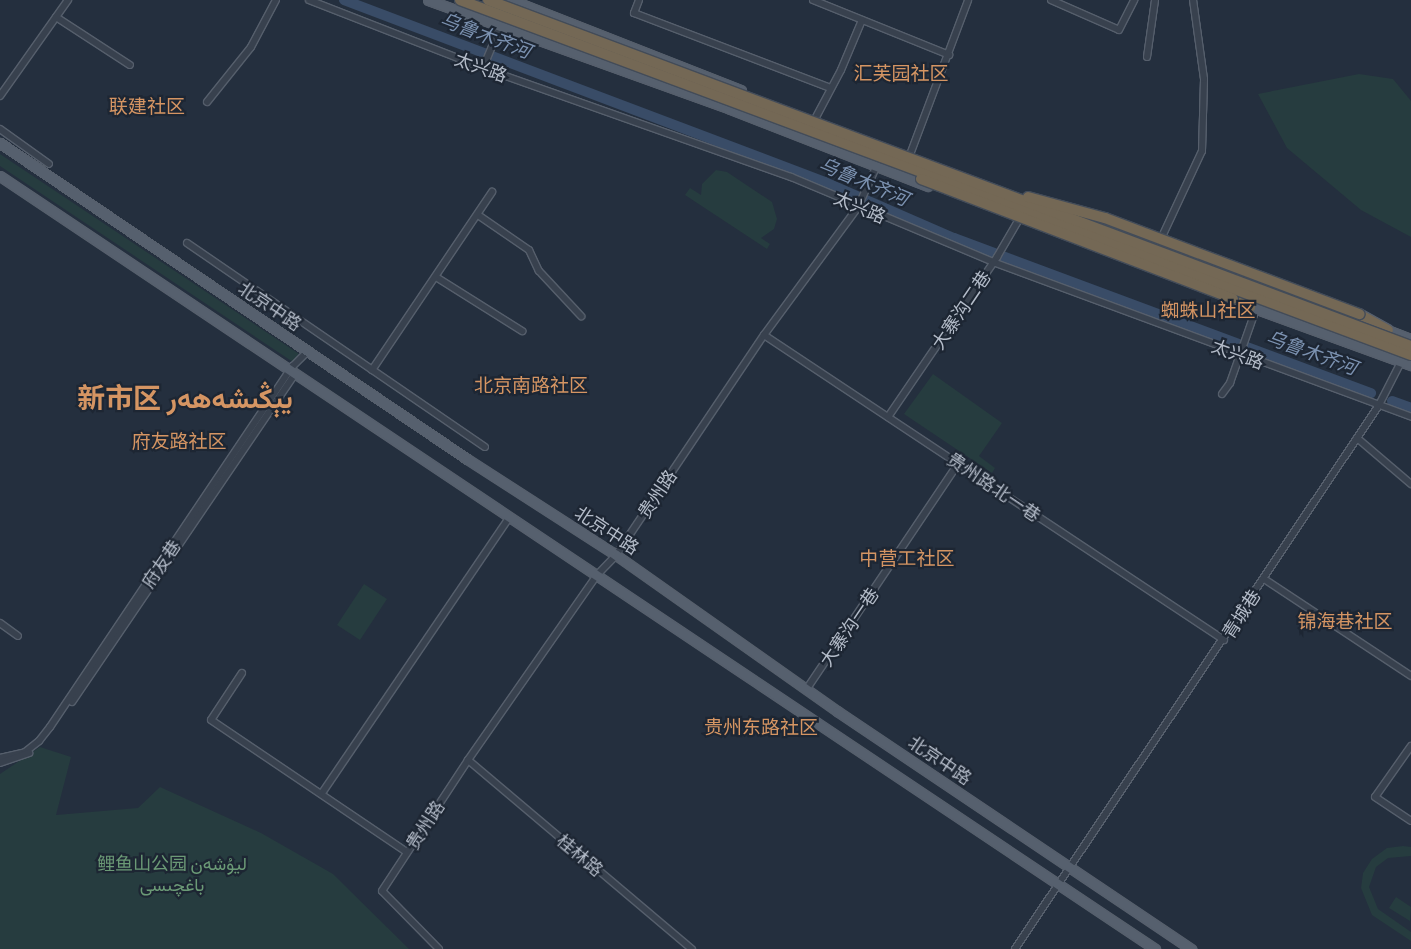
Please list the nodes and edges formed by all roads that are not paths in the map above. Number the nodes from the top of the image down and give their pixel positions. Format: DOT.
graph roads {
  1 [pos="68,0"];
  2 [pos="276,0"];
  3 [pos="309,0"];
  4 [pos="428,0"];
  5 [pos="460,0"];
  6 [pos="488,0"];
  7 [pos="511,0"];
  8 [pos="639,0"];
  9 [pos="813,0"];
  10 [pos="968,0"];
  11 [pos="1051,0"];
  12 [pos="1134,0"];
  13 [pos="1155,0"];
  14 [pos="1193,0"];
  15 [pos="56,17"];
  16 [pos="862,20"];
  17 [pos="500,28"];
  18 [pos="949,55"];
  19 [pos="1148,57"];
  20 [pos="130,66"];
  21 [pos="483,67"];
  22 [pos="830,88"];
  23 [pos="0,96"];
  24 [pos="207,102"];
  25 [pos="815,119"];
  26 [pos="0,129"];
  27 [pos="0,143"];
  28 [pos="885,146"];
  29 [pos="910,156"];
  30 [pos="49,164"];
  31 [pos="876,167"];
  32 [pos="903,172"];
  33 [pos="0,176"];
  34 [pos="998,191"];
  35 [pos="492,192"];
  36 [pos="1028,199"];
  37 [pos="859,205"];
  38 [pos="478,215"];
  39 [pos="1019,220"];
  40 [pos="187,243"];
  41 [pos="1159,244"];
  42 [pos="995,260"];
  43 [pos="436,277"];
  44 [pos="1253,308"];
  45 [pos="581,316"];
  46 [pos="522,330"];
  47 [pos="1388,330"];
  48 [pos="764,335"];
  49 [pos="1411,339"];
  50 [pos="1411,346"];
  51 [pos="308,351"];
  52 [pos="1240,352"];
  53 [pos="1411,355"];
  54 [pos="1401,362"];
  55 [pos="1411,365"];
  56 [pos="372,370"];
  57 [pos="292,374"];
  58 [pos="1222,394"];
  59 [pos="1379,406"];
  60 [pos="888,417"];
  61 [pos="1411,417"];
  62 [pos="1357,438"];
  63 [pos="485,446"];
  64 [pos="958,464"];
  65 [pos="1411,484"];
  66 [pos="509,518"];
  67 [pos="616,555"];
  68 [pos="597,575"];
  69 [pos="1264,578"];
  70 [pos="0,623"];
  71 [pos="18,636"];
  72 [pos="1224,640"];
  73 [pos="242,673"];
  74 [pos="1411,676"];
  75 [pos="806,690"];
  76 [pos="1411,746"];
  77 [pos="0,758"];
  78 [pos="468,760"];
  79 [pos="0,763"];
  80 [pos="322,793"];
  81 [pos="1411,822"];
  82 [pos="407,852"];
  83 [pos="1072,867"];
  84 [pos="1061,884"];
  85 [pos="439,949"];
  86 [pos="692,949"];
  87 [pos="1015,949"];
  88 [pos="1155,949"];
  89 [pos="1192,949"];
  1 -- 15 [label="street"];
  2 -- 24 [label="street"];
  3 -- 21 [label="street, 太兴路"];
  4 -- 17 [label="main road"];
  5 -- 32 [label="highway, bridge"];
  6 -- 34 [label="highway, bridge"];
  7 -- 25 [label="main road"];
  8 -- 22 [label="street"];
  9 -- 16 [label="street"];
  10 -- 18 [label="street"];
  11 -- 12 [label="street"];
  13 -- 19 [label="street"];
  14 -- 41 [label="street"];
  15 -- 20 [label="street"];
  15 -- 23 [label="street"];
  16 -- 18 [label="street"];
  16 -- 22 [label="street"];
  17 -- 21 [label="street"];
  17 -- 31 [label="main road"];
  18 -- 29 [label="street"];
  21 -- 37 [label="street, 太兴路"];
  22 -- 25 [label="street"];
  25 -- 28 [label="main road"];
  26 -- 30 [label="street"];
  27 -- 51 [label="main road, 北京中路"];
  28 -- 29 [label="main road"];
  28 -- 31 [label="street, 贵州路"];
  29 -- 32 [label="street"];
  29 -- 36 [label="main road"];
  31 -- 32 [label="main road"];
  31 -- 37 [label="street, 贵州路"];
  32 -- 39 [label="main road"];
  32 -- 44 [label="highway, bridge"];
  32 -- 53 [label="highway, bridge"];
  33 -- 57 [label="main road, 北京中路"];
  34 -- 47 [label="highway, bridge"];
  34 -- 50 [label="highway, bridge"];
  35 -- 38 [label="street"];
  36 -- 39 [label="street, 大寨沟二巷"];
  36 -- 41 [label="main road"];
  37 -- 42 [label="street, 太兴路"];
  37 -- 48 [label="street, 贵州路"];
  38 -- 43 [label="street"];
  38 -- 45 [label="street"];
  39 -- 42 [label="street, 大寨沟二巷"];
  39 -- 44 [label="main road"];
  40 -- 56 [label="street"];
  41 -- 47 [label="main road"];
  42 -- 52 [label="street, 太兴路"];
  42 -- 60 [label="street, 大寨沟二巷"];
  43 -- 46 [label="street"];
  43 -- 56 [label="street"];
  44 -- 52 [label="street"];
  44 -- 54 [label="main road"];
  47 -- 49 [label="main road"];
  48 -- 60 [label="street, 贵州路北一巷"];
  48 -- 67 [label="street, 贵州路"];
  49 -- 54 [label="street, 青城巷"];
  51 -- 57 [label="street, 府友巷"];
  51 -- 67 [label="main road, 北京中路"];
  52 -- 58 [label="street"];
  52 -- 59 [label="street, 太兴路"];
  54 -- 55 [label="main road"];
  54 -- 59 [label="street, 青城巷"];
  56 -- 63 [label="street"];
  57 -- 66 [label="main road, 北京中路"];
  57 -- 77 [label="street, 府友巷"];
  57 -- 79 [label="street, 府友巷"];
  59 -- 61 [label="street, 太兴路"];
  59 -- 62 [label="street, 青城巷"];
  60 -- 64 [label="street, 贵州路北一巷"];
  62 -- 65 [label="street"];
  62 -- 69 [label="street, 青城巷"];
  64 -- 72 [label="street, 贵州路北一巷"];
  64 -- 75 [label="street, 大寨沟一巷"];
  66 -- 68 [label="main road, 北京中路"];
  66 -- 80 [label="street"];
  67 -- 68 [label="street, 贵州路"];
  67 -- 75 [label="main road, 北京中路"];
  68 -- 78 [label="street, 贵州路"];
  68 -- 84 [label="main road, 北京中路"];
  69 -- 72 [label="street, 青城巷"];
  69 -- 74 [label="street"];
  70 -- 71 [label="street"];
  72 -- 83 [label="street, 青城巷"];
  73 -- 80 [label="street"];
  75 -- 83 [label="main road, 北京中路"];
  76 -- 81 [label="street"];
  78 -- 82 [label="street, 贵州路"];
  78 -- 86 [label="street, 桂林路"];
  80 -- 82 [label="street"];
  82 -- 85 [label="street, 贵州路"];
  83 -- 84 [label="street, 青城巷"];
  83 -- 89 [label="main road, 北京中路"];
  84 -- 87 [label="street, 青城巷"];
  84 -- 88 [label="main road, 北京中路"];
}
